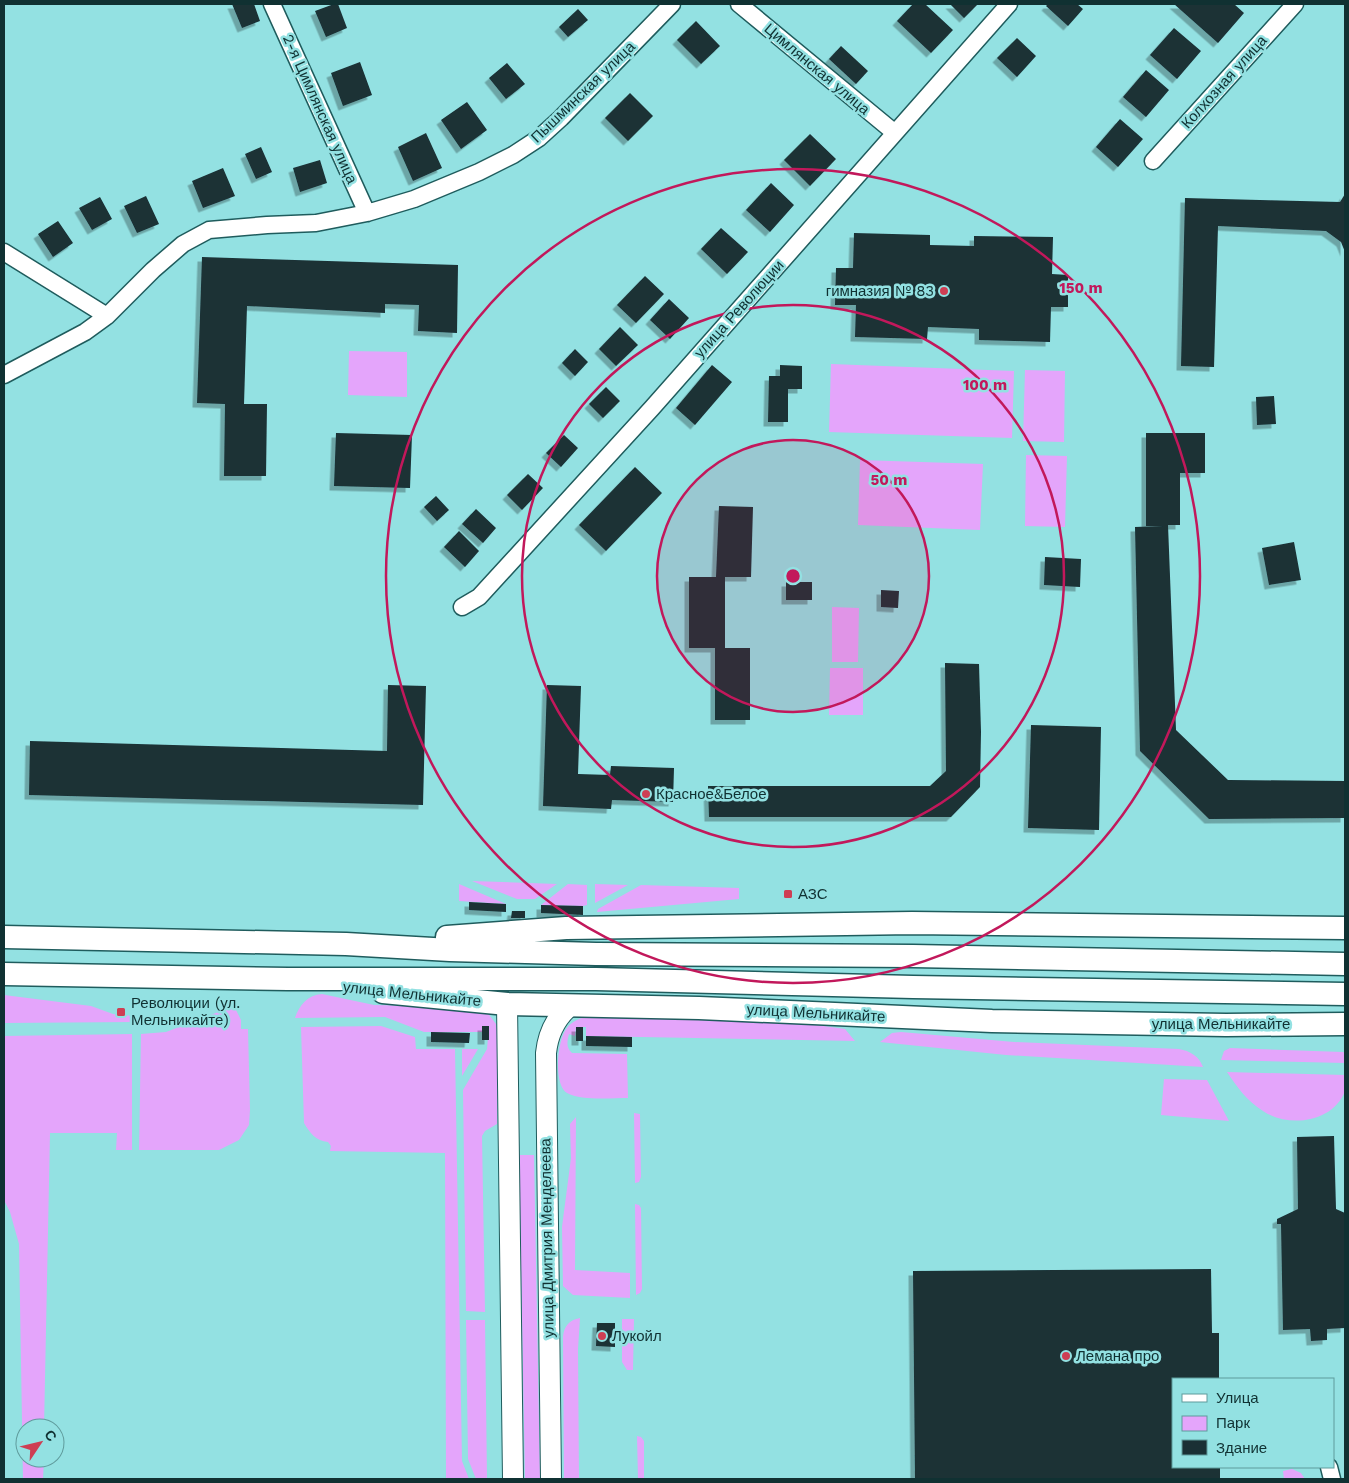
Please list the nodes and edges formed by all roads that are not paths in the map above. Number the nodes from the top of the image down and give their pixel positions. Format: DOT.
graph roads {
  1 [pos="272,4"];
  2 [pos="672,4"];
  3 [pos="739,4"];
  4 [pos="1009,4"];
  5 [pos="1295,4"];
  6 [pos="895,134"];
  7 [pos="1153,161"];
  8 [pos="368,213"];
  9 [pos="4,252"];
  10 [pos="107,316"];
  11 [pos="4,376"];
  12 [pos="462,607"];
  13 [pos="1345,928"];
  14 [pos="4,937"];
  15 [pos="346,944"];
  16 [pos="1345,964"];
  17 [pos="4,974"];
  18 [pos="288,979"];
  19 [pos="1345,994"];
  20 [pos="507,1004"];
  21 [pos="571,1005"];
  22 [pos="1345,1024"];
  23 [pos="1226,1025"];
  24 [pos="1345,1039"];
  25 [pos="513,1479"];
  26 [pos="551,1479"];
  1 -- 8 [label="street, 2-я Цимлянская улица"];
  2 -- 8 [label="street, Пышминская улица"];
  3 -- 6 [label="street, Цимлянская улица"];
  4 -- 6 [label="street, улица Революции"];
  5 -- 7 [label="street, Колхозная улица"];
  6 -- 12 [label="street, улица Революции"];
  8 -- 10 [label="street, Пышминская улица"];
  9 -- 10 [label="street"];
  10 -- 11 [label="street, Пышминская улица"];
  13 -- 15 [label="main road"];
  14 -- 15 [label="main road"];
  15 -- 16 [label="main road"];
  17 -- 18 [label="main road, улица Мельникайте"];
  18 -- 19 [label="main road, улица Мельникайте"];
  18 -- 20 [label="main road, улица Мельникайте"];
  20 -- 21 [label="main road, улица Мельникайте"];
  20 -- 25 [label="street"];
  21 -- 23 [label="main road, улица Мельникайте"];
  21 -- 26 [label="street, улица Дмитрия Менделеева"];
  22 -- 23 [label="main road, улица Мельникайте"];
  23 -- 24 [label="main road"];
}
